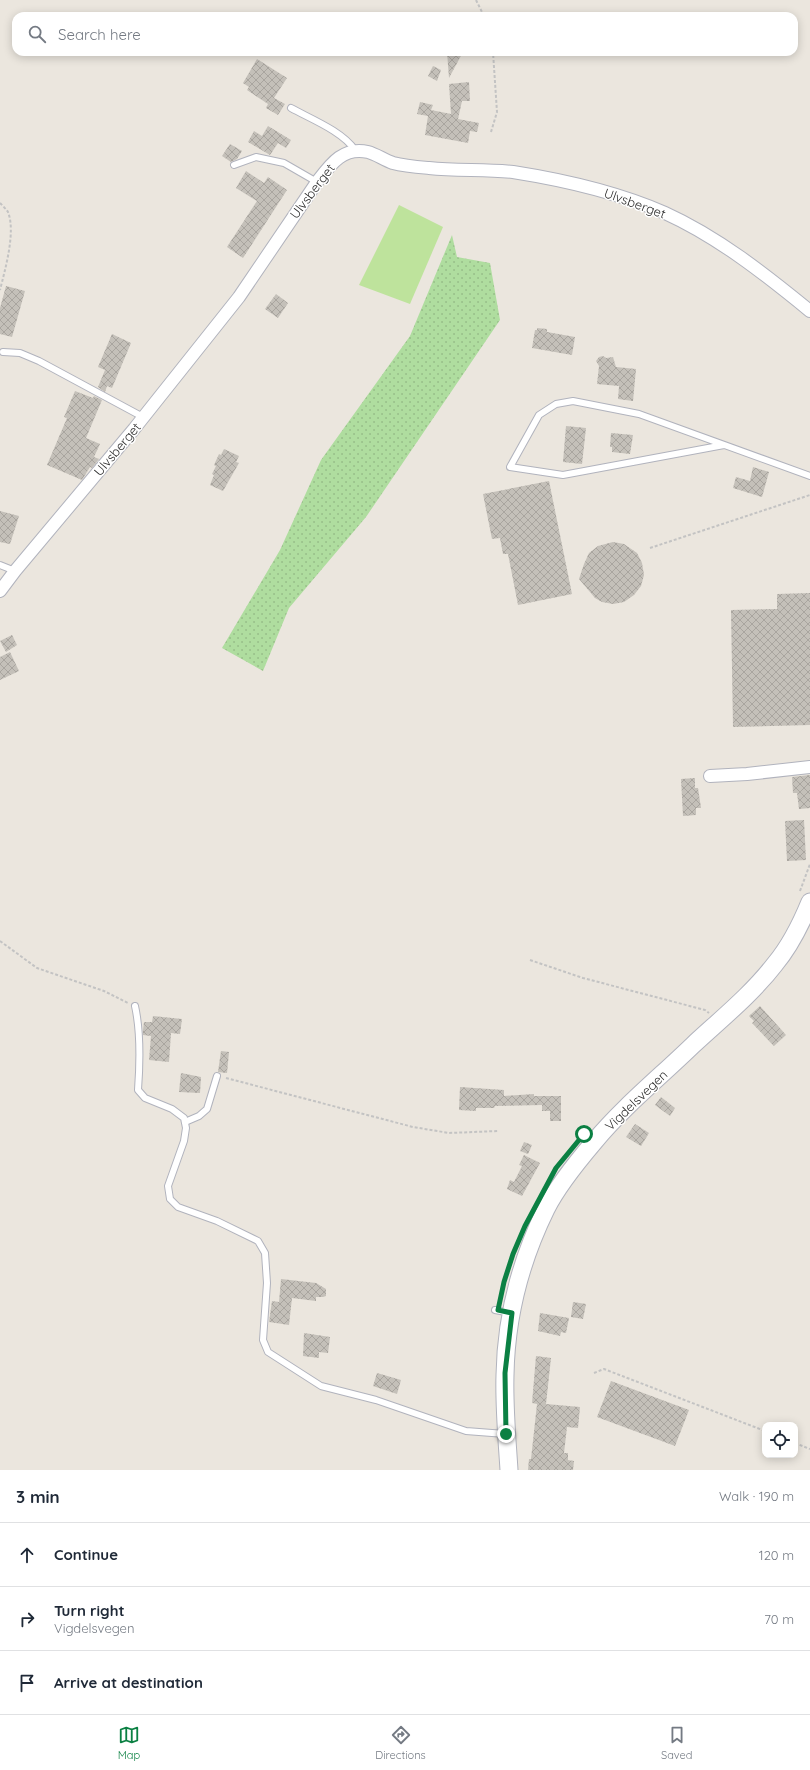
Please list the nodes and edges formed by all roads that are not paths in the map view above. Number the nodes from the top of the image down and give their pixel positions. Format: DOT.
graph roads {
  1 [pos="291,108"];
  2 [pos="355,150"];
  3 [pos="234,165"];
  4 [pos="317,182"];
  5 [pos="810,311"];
  6 [pos="3,352"];
  7 [pos="143,417"];
  8 [pos="724,444"];
  9 [pos="810,476"];
  10 [pos="0,565"];
  11 [pos="15,571"];
  12 [pos="0,591"];
  13 [pos="810,768"];
  14 [pos="710,776"];
  15 [pos="805,898"];
  16 [pos="135,1006"];
  17 [pos="217,1076"];
  18 [pos="185,1122"];
  19 [pos="495,1310"];
  20 [pos="512,1313"];
  21 [pos="506,1434"];
  22 [pos="508,1470"];
  1 -- 2 [label="lane"];
  2 -- 4 [label="street, Ulvsberget"];
  2 -- 5 [label="street, Ulvsberget"];
  3 -- 4 [label="lane"];
  4 -- 7 [label="street, Ulvsberget"];
  6 -- 7 [label="lane"];
  7 -- 11 [label="street, Ulvsberget"];
  8 -- 8 [label="lane"];
  8 -- 9 [label="lane"];
  10 -- 11 [label="lane"];
  11 -- 12 [label="street, Ulvsberget"];
  13 -- 14 [label="street"];
  15 -- 20 [label="main road, Vigdelsvegen"];
  16 -- 18 [label="lane"];
  17 -- 18 [label="lane"];
  18 -- 21 [label="lane"];
  19 -- 20 [label="lane"];
  20 -- 21 [label="main road, Vigdelsvegen"];
  21 -- 22 [label="main road, Vigdelsvegen"];
}
